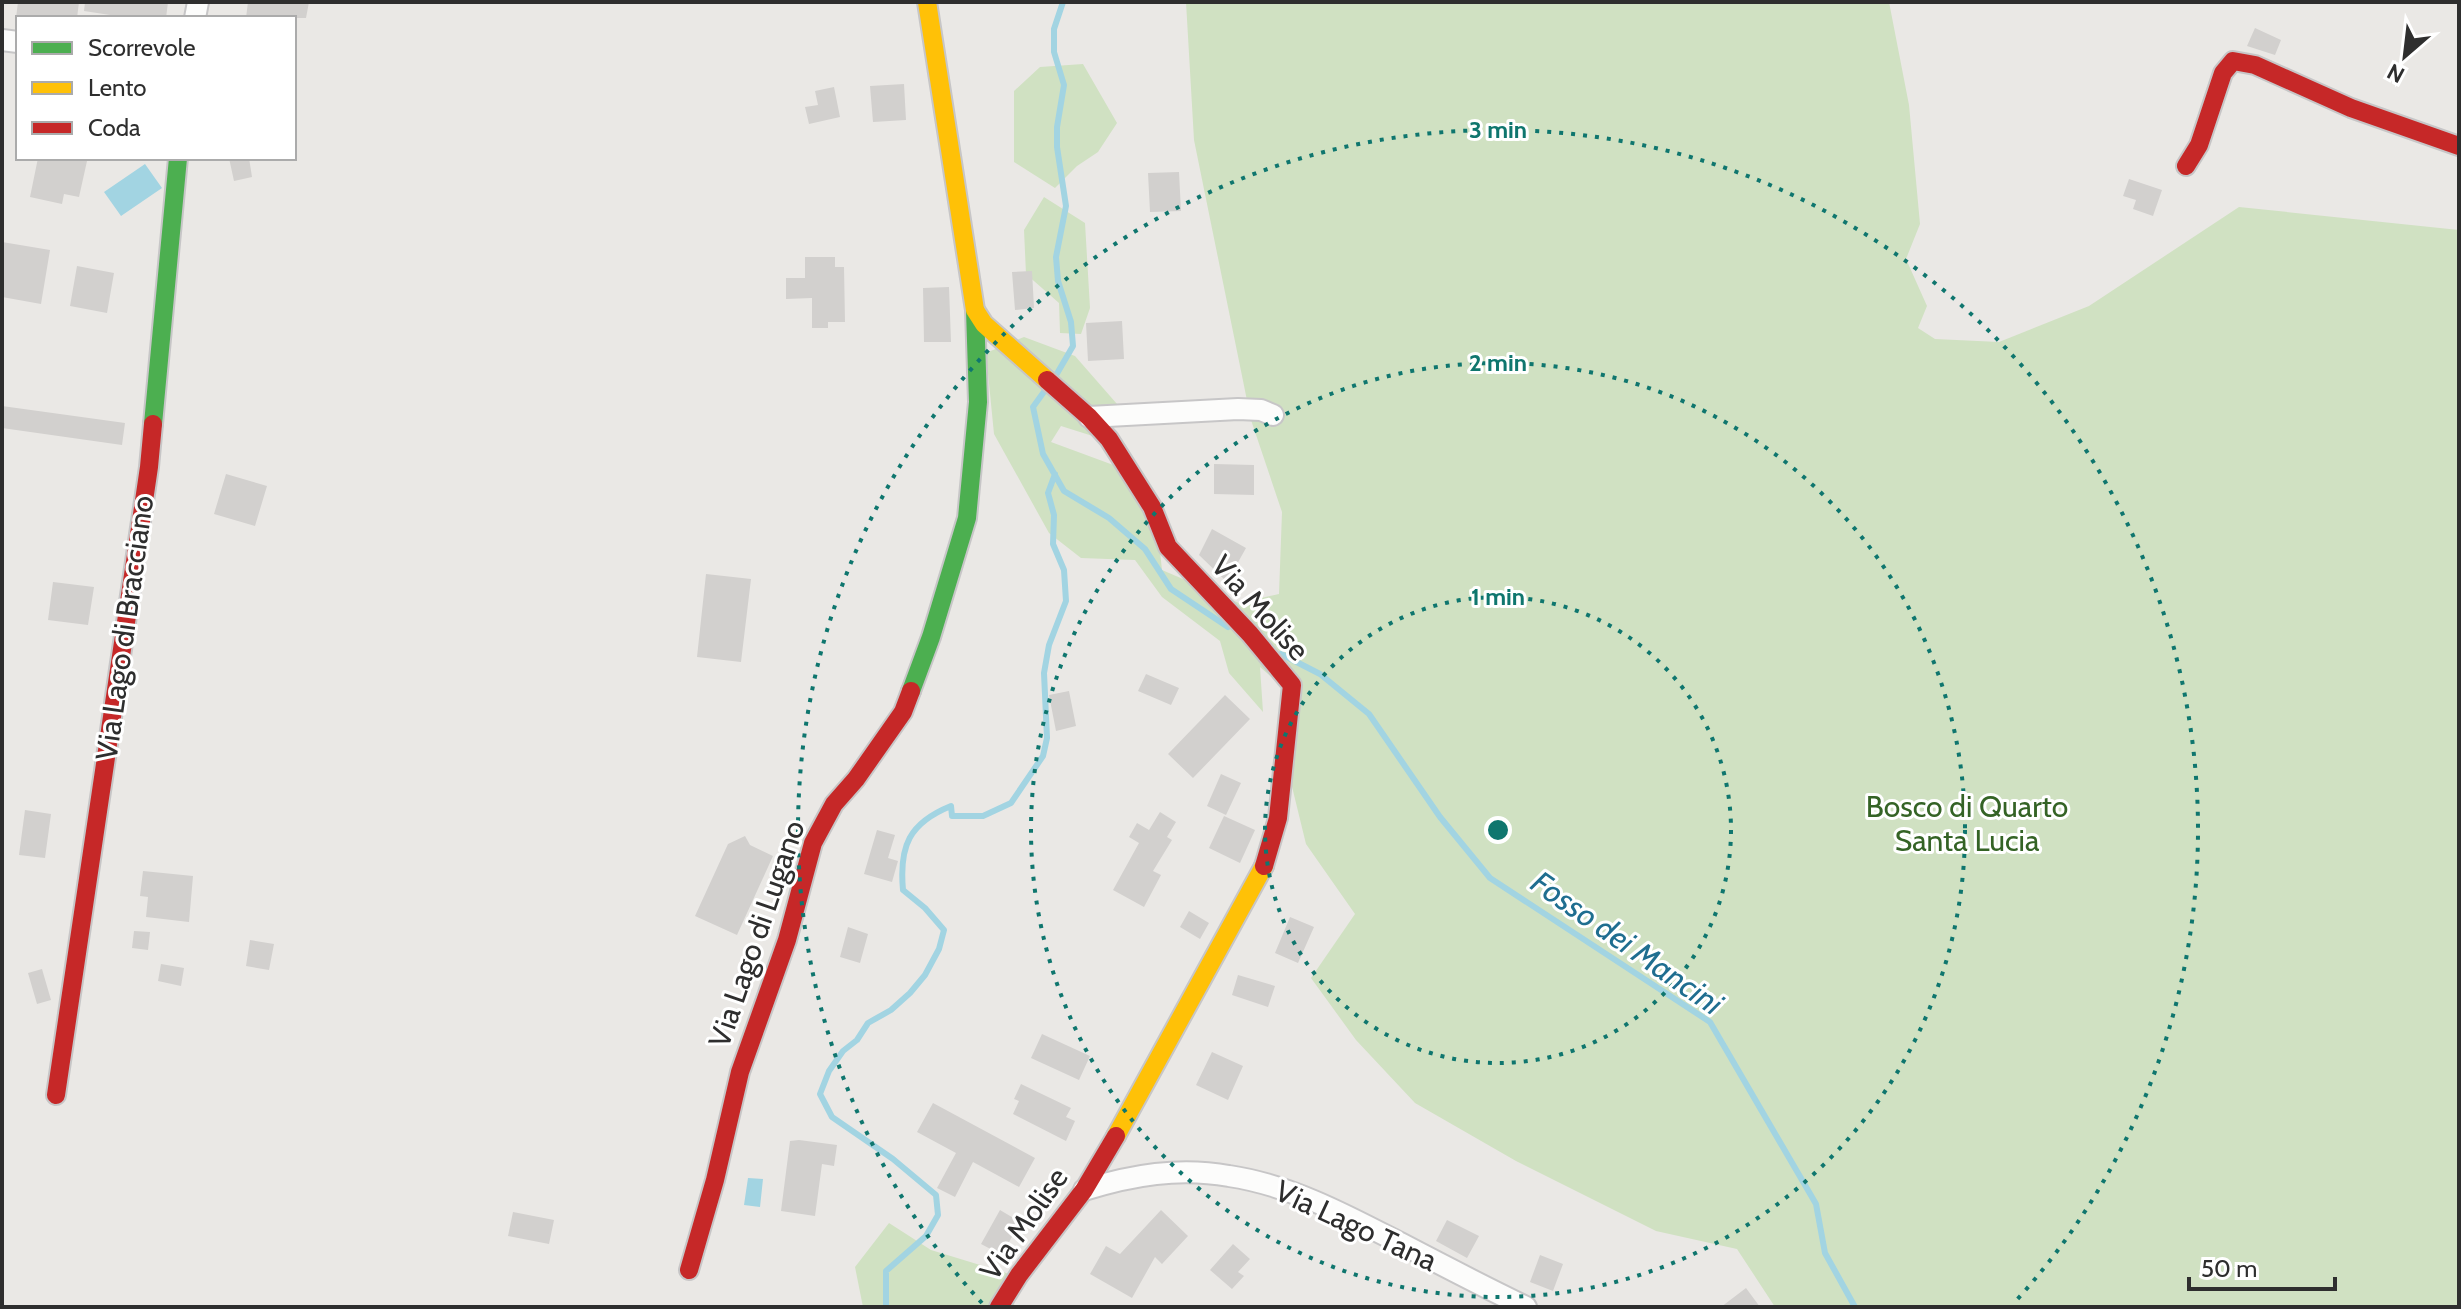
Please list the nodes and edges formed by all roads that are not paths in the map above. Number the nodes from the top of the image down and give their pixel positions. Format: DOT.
graph roads {
  1 [pos="927,2"];
  2 [pos="2459,146"];
  3 [pos="178,160"];
  4 [pos="2186,166"];
  5 [pos="975,310"];
  6 [pos="1273,415"];
  7 [pos="1089,417"];
  8 [pos="56,1095"];
  9 [pos="1084,1190"];
  10 [pos="689,1270"];
  11 [pos="999,1307"];
  12 [pos="1526,1307"];
  1 -- 5 [label="street"];
  2 -- 4 [label="street"];
  3 -- 8 [label="street, Via Lago di Bracciano"];
  5 -- 7 [label="street, Via Molise"];
  5 -- 10 [label="street, Via Lago di Lugano"];
  6 -- 7 [label="street"];
  7 -- 9 [label="street, Via Molise"];
  9 -- 11 [label="street, Via Molise"];
  9 -- 12 [label="street, Via Lago Tana"];
}
